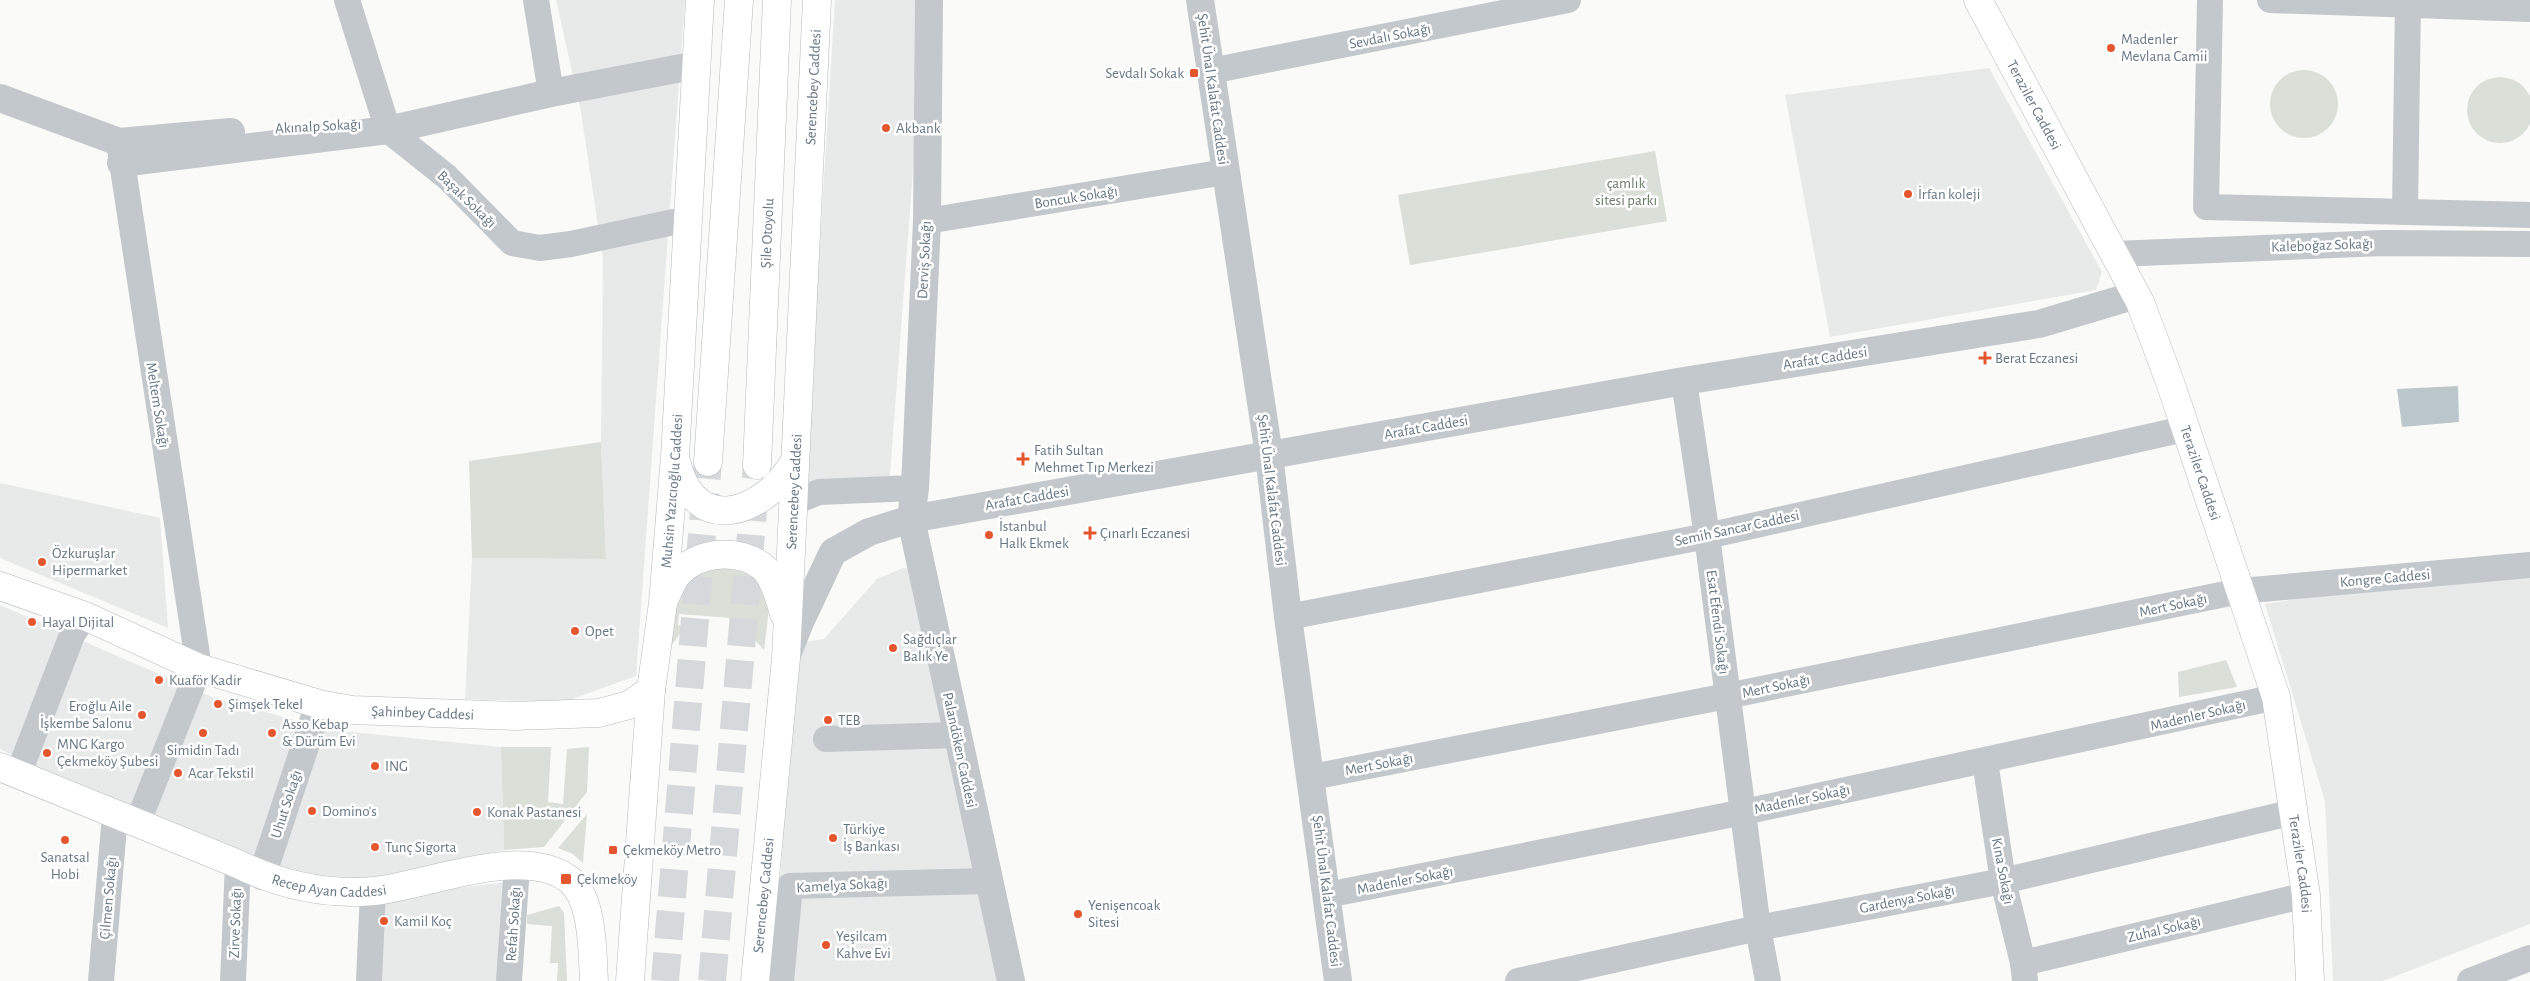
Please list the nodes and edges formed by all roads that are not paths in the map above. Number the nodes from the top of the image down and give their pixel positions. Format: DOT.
graph roads {
  1 [pos="347,0"];
  2 [pos="536,0"];
  3 [pos="700,0"];
  4 [pos="739,0"];
  5 [pos="778,0"];
  6 [pos="817,0"];
  7 [pos="929,0"];
  8 [pos="1200,0"];
  9 [pos="1568,0"];
  10 [pos="1978,0"];
  11 [pos="2210,0"];
  12 [pos="2270,0"];
  13 [pos="2408,2"];
  14 [pos="2530,9"];
  15 [pos="697,65"];
  16 [pos="1211,71"];
  17 [pos="551,93"];
  18 [pos="0,98"];
  19 [pos="388,130"];
  20 [pos="120,152"];
  21 [pos="1225,172"];
  22 [pos="2405,212"];
  23 [pos="2530,215"];
  24 [pos="688,219"];
  25 [pos="927,221"];
  26 [pos="2530,244"];
  27 [pos="2115,254"];
  28 [pos="2136,295"];
  29 [pos="1684,381"];
  30 [pos="2184,429"];
  31 [pos="1269,456"];
  32 [pos="675,457"];
  33 [pos="795,461"];
  34 [pos="708,462"];
  35 [pos="757,465"];
  36 [pos="915,488"];
  37 [pos="792,503"];
  38 [pos="911,519"];
  39 [pos="1707,536"];
  40 [pos="2530,565"];
  41 [pos="0,586"];
  42 [pos="2240,591"];
  43 [pos="663,603"];
  44 [pos="85,616"];
  45 [pos="1288,617"];
  46 [pos="788,630"];
  47 [pos="786,658"];
  48 [pos="199,668"];
  49 [pos="651,690"];
  50 [pos="1727,696"];
  51 [pos="2276,697"];
  52 [pos="319,704"];
  53 [pos="957,735"];
  54 [pos="826,739"];
  55 [pos="1984,761"];
  56 [pos="9,771"];
  57 [pos="1312,777"];
  58 [pos="1744,812"];
  59 [pos="2294,812"];
  60 [pos="126,819"];
  61 [pos="238,864"];
  62 [pos="517,866"];
  63 [pos="262,876"];
  64 [pos="988,880"];
  65 [pos="2003,881"];
  66 [pos="373,891"];
  67 [pos="1327,895"];
  68 [pos="2306,895"];
  69 [pos="1758,928"];
  70 [pos="2530,958"];
  71 [pos="2024,972"];
  72 [pos="101,981"];
  73 [pos="233,981"];
  74 [pos="369,981"];
  75 [pos="509,981"];
  76 [pos="594,981"];
  77 [pos="630,981"];
  78 [pos="755,981"];
  79 [pos="781,981"];
  80 [pos="1011,981"];
  81 [pos="1338,981"];
  82 [pos="1518,981"];
  83 [pos="1768,981"];
  84 [pos="2310,981"];
  85 [pos="2470,981"];
  1 -- 19 [label="street"];
  2 -- 17 [label="street"];
  3 -- 15 [label="main road, Muhsin Yazıcıoğlu Caddesi"];
  4 -- 34 [label="main road"];
  5 -- 35 [label="main road, Şile Otoyolu"];
  6 -- 33 [label="main road, Serencebey Caddesi"];
  7 -- 25 [label="street, Derviş Sokağı"];
  8 -- 16 [label="street, Şehit Ünal Kalafat Caddesi"];
  9 -- 16 [label="street, Sevdalı Sokağı"];
  10 -- 27 [label="main road, Teraziler Caddesi"];
  11 -- 22 [label="street"];
  12 -- 13 [label="street"];
  13 -- 14 [label="street"];
  13 -- 22 [label="street"];
  15 -- 17 [label="street"];
  15 -- 24 [label="main road, Muhsin Yazıcıoğlu Caddesi"];
  16 -- 21 [label="street, Şehit Ünal Kalafat Caddesi"];
  17 -- 19 [label="street"];
  18 -- 20 [label="street, Akınalp Sokağı"];
  19 -- 20 [label="street, Akınalp Sokağı"];
  19 -- 24 [label="street, Başak Sokağı"];
  20 -- 48 [label="street, Meltem Sokağı"];
  21 -- 25 [label="street, Boncuk Sokağı"];
  21 -- 31 [label="street, Şehit Ünal Kalafat Caddesi"];
  22 -- 23 [label="street"];
  24 -- 32 [label="main road, Muhsin Yazıcıoğlu Caddesi"];
  25 -- 36 [label="street, Derviş Sokağı"];
  26 -- 27 [label="street, Kaleboğaz Sokağı"];
  27 -- 28 [label="main road, Teraziler Caddesi"];
  28 -- 29 [label="street, Arafat Caddesi"];
  28 -- 30 [label="main road, Teraziler Caddesi"];
  29 -- 31 [label="street, Arafat Caddesi"];
  29 -- 39 [label="street, Esat Efendi Sokağı"];
  30 -- 39 [label="street, Semih Sancar Caddesi"];
  30 -- 42 [label="main road, Teraziler Caddesi"];
  31 -- 38 [label="street, Arafat Caddesi"];
  31 -- 45 [label="street, Şehit Ünal Kalafat Caddesi"];
  32 -- 33 [label="main road"];
  32 -- 43 [label="main road, Muhsin Yazıcıoğlu Caddesi"];
  33 -- 37 [label="main road, Serencebey Caddesi"];
  36 -- 37 [label="street"];
  36 -- 38 [label="street, Derviş Sokağı"];
  37 -- 46 [label="main road, Serencebey Caddesi"];
  38 -- 47 [label="street, Arafat Caddesi"];
  38 -- 53 [label="street, Palandöken Caddesi"];
  39 -- 45 [label="street, Semih Sancar Caddesi"];
  39 -- 50 [label="street, Esat Efendi Sokağı"];
  40 -- 42 [label="street, Kongre Caddesi"];
  41 -- 44 [label="main road, Şahinbey Caddesi"];
  42 -- 50 [label="street, Mert Sokağı"];
  42 -- 51 [label="main road, Teraziler Caddesi"];
  43 -- 46 [label="main road"];
  43 -- 49 [label="main road, Muhsin Yazıcıoğlu Caddesi"];
  44 -- 48 [label="main road, Şahinbey Caddesi"];
  44 -- 56 [label="street"];
  45 -- 57 [label="street, Şehit Ünal Kalafat Caddesi"];
  46 -- 47 [label="main road, Serencebey Caddesi"];
  47 -- 78 [label="main road, Serencebey Caddesi"];
  48 -- 52 [label="main road, Şahinbey Caddesi"];
  48 -- 60 [label="street, Çilmen Sokağı"];
  49 -- 52 [label="main road, Şahinbey Caddesi"];
  49 -- 77 [label="main road, Muhsin Yazıcıoğlu Caddesi"];
  50 -- 57 [label="street, Mert Sokağı"];
  50 -- 58 [label="street, Esat Efendi Sokağı"];
  51 -- 55 [label="street, Madenler Sokağı"];
  51 -- 59 [label="main road, Teraziler Caddesi"];
  52 -- 63 [label="street, Uhut Sokağı"];
  53 -- 54 [label="street"];
  53 -- 64 [label="street, Palandöken Caddesi"];
  55 -- 58 [label="street, Madenler Sokağı"];
  55 -- 65 [label="street, Kına Sokağı"];
  56 -- 60 [label="main road, Recep Ayan Caddesi"];
  57 -- 67 [label="street, Şehit Ünal Kalafat Caddesi"];
  58 -- 67 [label="street, Madenler Sokağı"];
  58 -- 69 [label="street, Esat Efendi Sokağı"];
  59 -- 65 [label="street, Gardenya Sokağı"];
  59 -- 68 [label="main road, Teraziler Caddesi"];
  60 -- 61 [label="main road, Recep Ayan Caddesi"];
  60 -- 72 [label="street, Çilmen Sokağı"];
  61 -- 63 [label="main road, Recep Ayan Caddesi"];
  61 -- 73 [label="street, Zirve Sokağı"];
  62 -- 66 [label="main road, Recep Ayan Caddesi"];
  62 -- 75 [label="street, Refah Sokağı"];
  62 -- 76 [label="main road, Recep Ayan Caddesi"];
  63 -- 66 [label="main road, Recep Ayan Caddesi"];
  64 -- 79 [label="street, Kamelya Sokağı"];
  64 -- 80 [label="street, Palandöken Caddesi"];
  65 -- 69 [label="street, Gardenya Sokağı"];
  65 -- 71 [label="street, Kına Sokağı"];
  66 -- 74 [label="street"];
  67 -- 81 [label="street, Şehit Ünal Kalafat Caddesi"];
  68 -- 71 [label="street, Zuhal Sokağı"];
  68 -- 84 [label="main road, Teraziler Caddesi"];
  69 -- 82 [label="street, Gardenya Sokağı"];
  69 -- 83 [label="street, Esat Efendi Sokağı"];
  70 -- 85 [label="street"];
}
